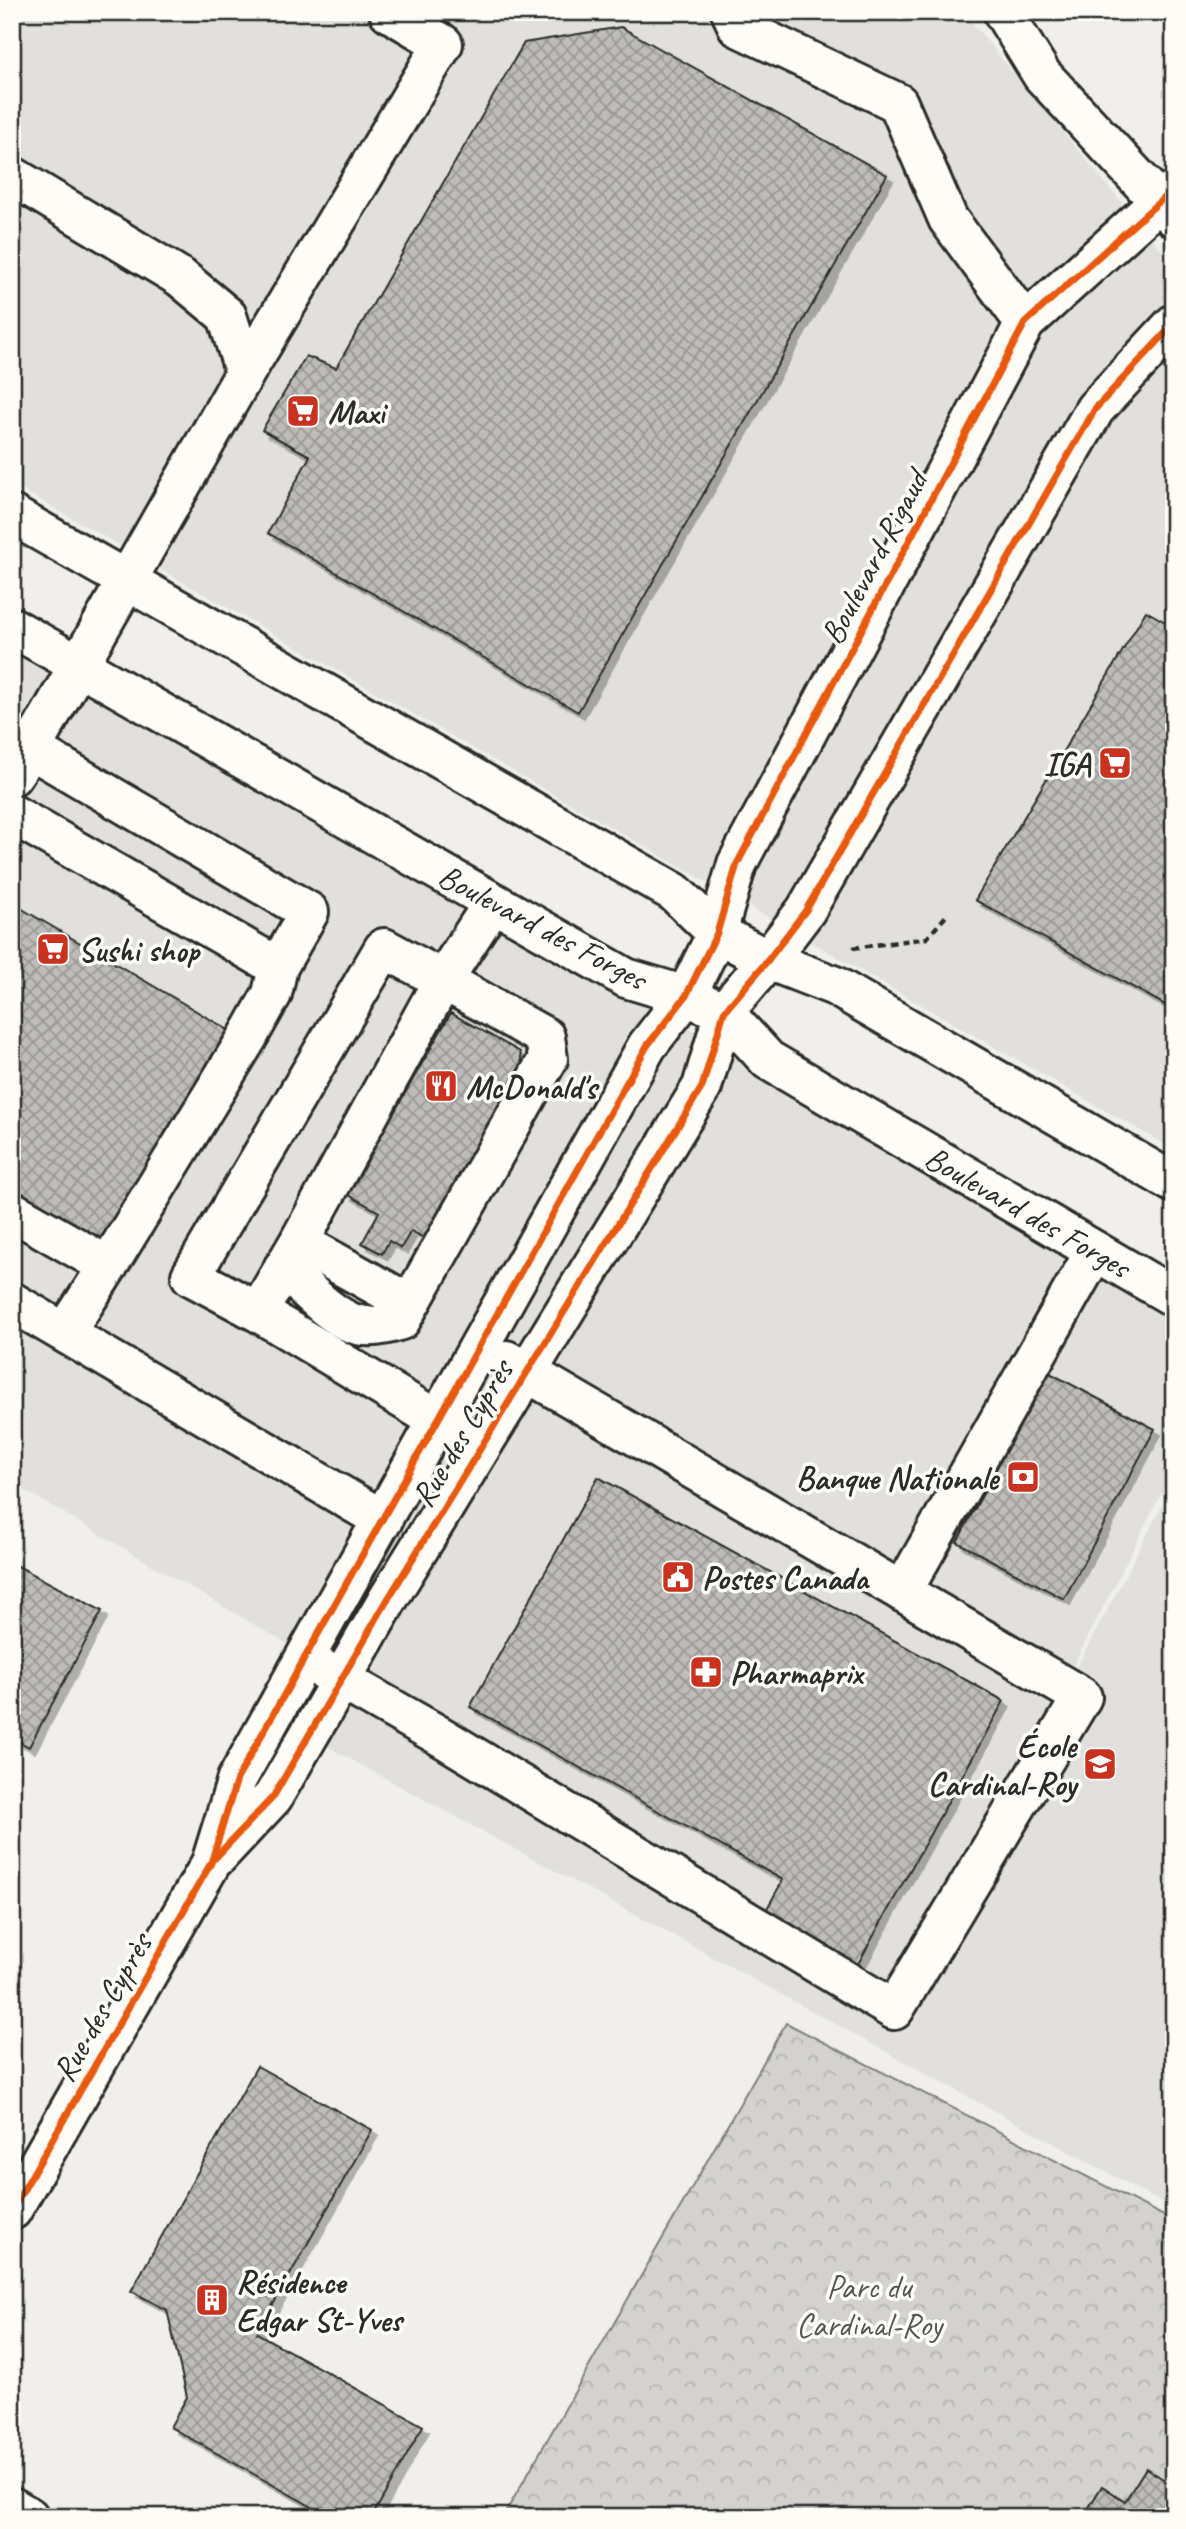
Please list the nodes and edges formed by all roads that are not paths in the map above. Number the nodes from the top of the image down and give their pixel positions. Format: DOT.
graph roads {
  1 [pos="389,12"];
  2 [pos="731,12"];
  3 [pos="1003,12"];
  4 [pos="12,176"];
  5 [pos="1169,203"];
  6 [pos="1025,323"];
  7 [pos="1174,324"];
  8 [pos="244,373"];
  9 [pos="12,515"];
  10 [pos="126,580"];
  11 [pos="12,626"];
  12 [pos="77,664"];
  13 [pos="18,754"];
  14 [pos="12,814"];
  15 [pos="493,903"];
  16 [pos="717,933"];
  17 [pos="768,960"];
  18 [pos="278,967"];
  19 [pos="443,980"];
  20 [pos="686,996"];
  21 [pos="724,1012"];
  22 [pos="1174,1182"];
  23 [pos="12,1211"];
  24 [pos="1095,1251"];
  25 [pos="291,1255"];
  26 [pos="107,1266"];
  27 [pos="1174,1297"];
  28 [pos="12,1302"];
  29 [pos="258,1312"];
  30 [pos="65,1333"];
  31 [pos="481,1345"];
  32 [pos="527,1372"];
  33 [pos="439,1421"];
  34 [pos="482,1447"];
  35 [pos="383,1520"];
  36 [pos="902,1592"];
  37 [pos="305,1660"];
  38 [pos="342,1680"];
  39 [pos="211,1863"];
  40 [pos="12,2210"];
  41 [pos="12,2507"];
  42 [pos="29,2517"];
  1 -- 8 [label="street"];
  2 -- 6 [label="street"];
  3 -- 5 [label="street"];
  4 -- 8 [label="street"];
  5 -- 6 [label="street, Boulevard Rigaud"];
  6 -- 16 [label="street, Boulevard Rigaud"];
  7 -- 17 [label="street"];
  8 -- 10 [label="street"];
  9 -- 10 [label="street"];
  10 -- 12 [label="street"];
  10 -- 16 [label="street"];
  11 -- 12 [label="street, Boulevard des Forges"];
  12 -- 13 [label="street"];
  12 -- 15 [label="street, Boulevard des Forges"];
  13 -- 18 [label="street"];
  14 -- 18 [label="street"];
  15 -- 19 [label="street"];
  15 -- 20 [label="street, Boulevard des Forges"];
  16 -- 17 [label="street"];
  16 -- 20 [label="street, Boulevard Rigaud"];
  17 -- 21 [label="street"];
  17 -- 22 [label="street"];
  18 -- 26 [label="street"];
  19 -- 25 [label="street"];
  19 -- 25 [label="street"];
  19 -- 29 [label="street"];
  20 -- 21 [label="street, Boulevard des Forges"];
  20 -- 31 [label="street, Rue des Cyprès"];
  21 -- 24 [label="street, Boulevard des Forges"];
  21 -- 32 [label="street, Rue des Cyprès"];
  23 -- 26 [label="street"];
  24 -- 27 [label="street, Boulevard des Forges"];
  24 -- 36 [label="street"];
  25 -- 29 [label="street"];
  26 -- 30 [label="street"];
  28 -- 30 [label="street"];
  29 -- 33 [label="street"];
  30 -- 35 [label="street"];
  31 -- 32 [label="street"];
  31 -- 33 [label="street, Rue des Cyprès"];
  32 -- 34 [label="street, Rue des Cyprès"];
  32 -- 36 [label="street"];
  33 -- 34 [label="street"];
  33 -- 35 [label="street, Rue des Cyprès"];
  34 -- 38 [label="street, Rue des Cyprès"];
  35 -- 37 [label="street, Rue des Cyprès"];
  36 -- 38 [label="street"];
  37 -- 38 [label="street"];
  37 -- 39 [label="street, Rue des Cyprès"];
  38 -- 39 [label="street, Rue des Cyprès"];
  39 -- 40 [label="street, Rue des Cyprès"];
  41 -- 42 [label="street"];
}
